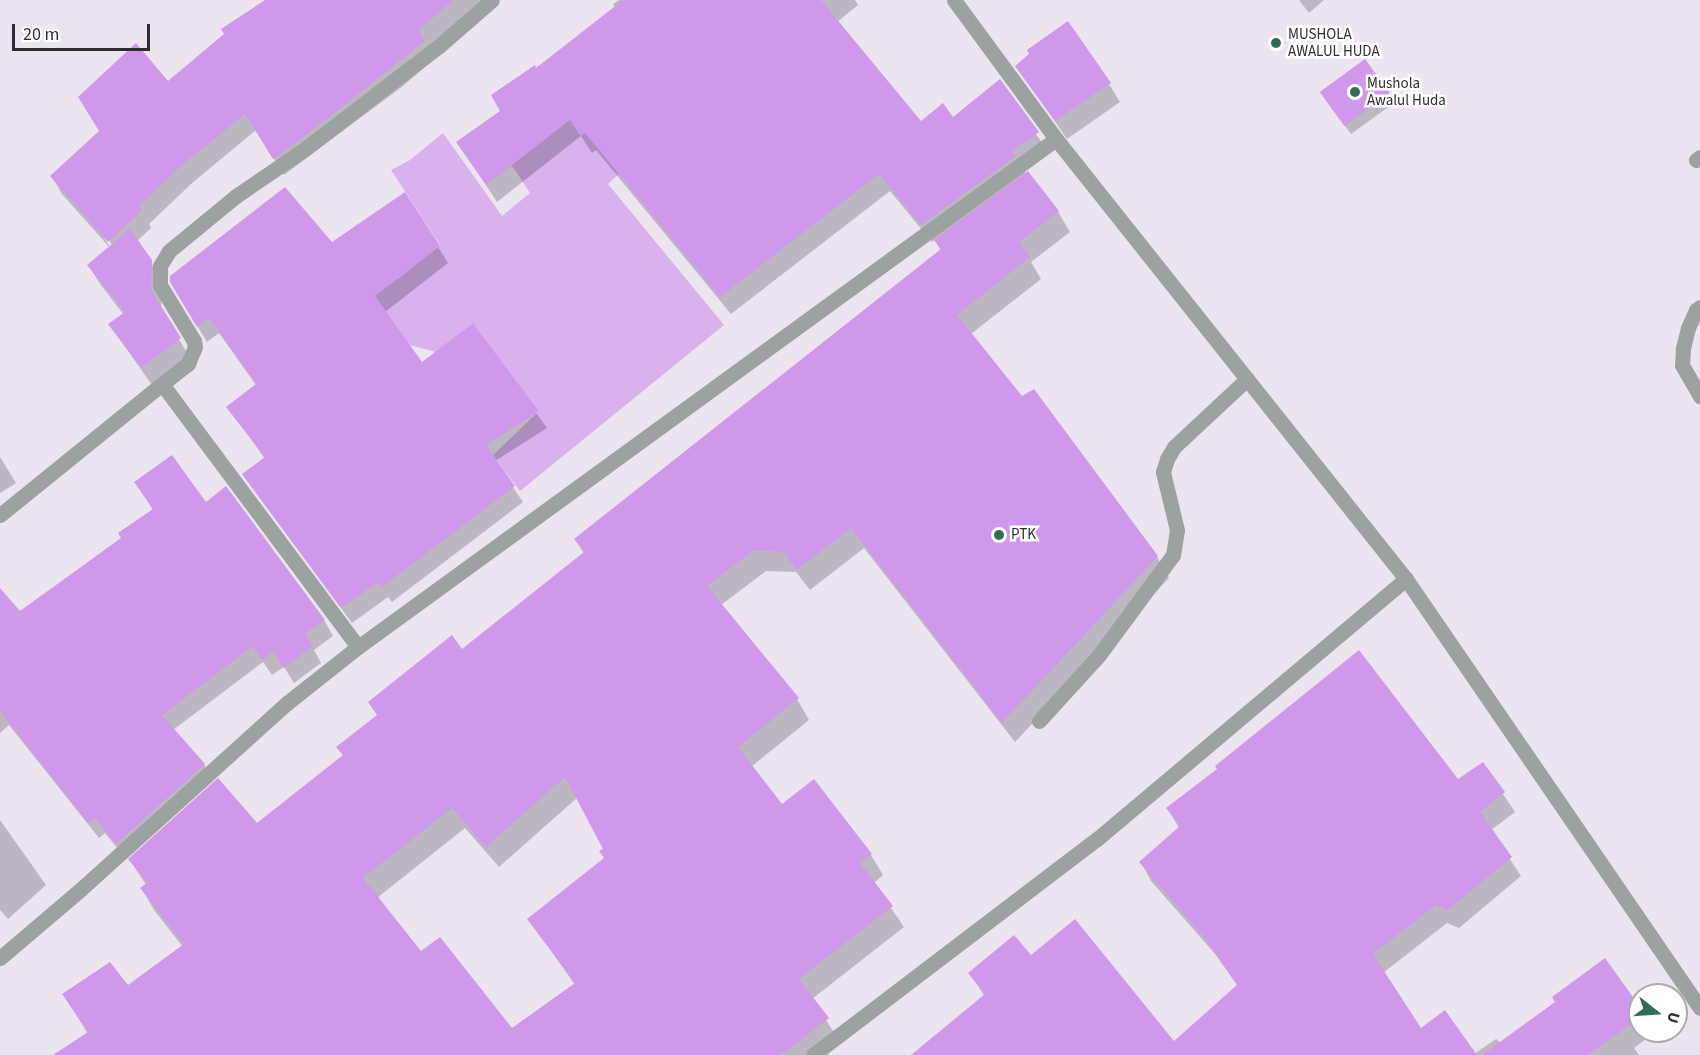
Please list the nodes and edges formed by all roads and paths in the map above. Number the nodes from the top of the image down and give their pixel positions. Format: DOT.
graph roads {
  1 [pos="492,0"];
  2 [pos="961,3"];
  3 [pos="1056,139"];
  4 [pos="1700,307"];
  5 [pos="1247,379"];
  6 [pos="162,384"];
  7 [pos="1700,396"];
  8 [pos="0,515"];
  9 [pos="1406,579"];
  10 [pos="358,647"];
  11 [pos="1039,721"];
  12 [pos="0,958"];
  13 [pos="1700,1008"];
  14 [pos="813,1055"];
  1 -- 6 [label="street"];
  2 -- 3 [label="street"];
  3 -- 5 [label="street"];
  3 -- 10 [label="street"];
  4 -- 7 [label="street"];
  5 -- 9 [label="street"];
  5 -- 11 [label="street"];
  6 -- 8 [label="street"];
  6 -- 10 [label="street"];
  9 -- 13 [label="street"];
  9 -- 14 [label="street"];
  10 -- 12 [label="street"];
}
